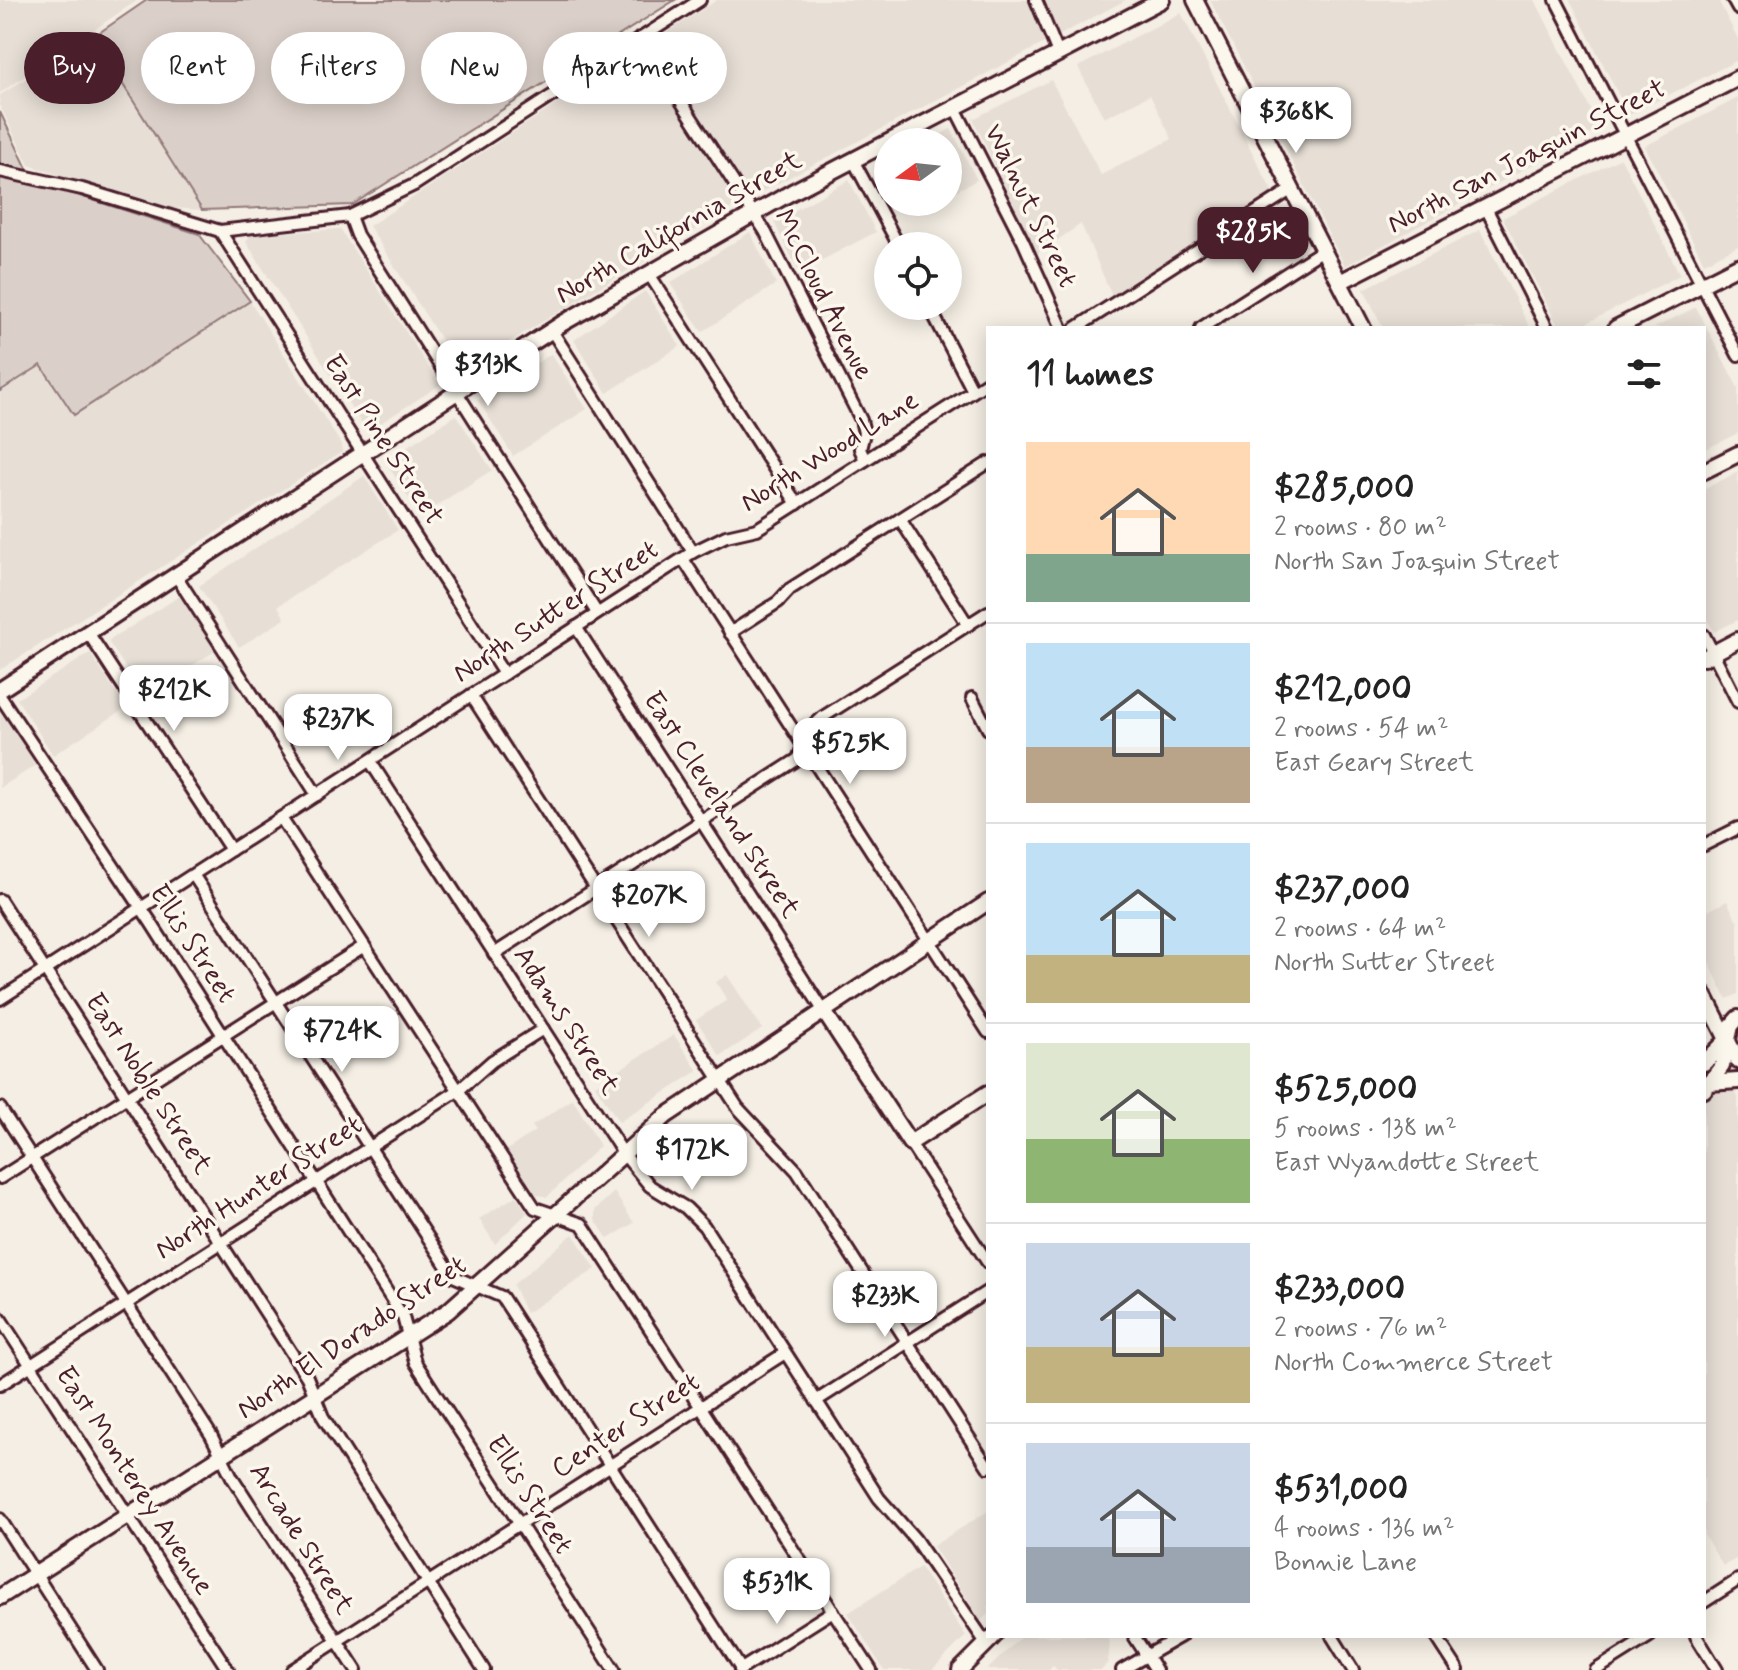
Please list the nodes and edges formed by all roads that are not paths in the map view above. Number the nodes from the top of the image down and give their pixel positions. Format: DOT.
graph roads {
  1 [pos="700,0"];
  2 [pos="1036,0"];
  3 [pos="1162,0"];
  4 [pos="1195,0"];
  5 [pos="1556,0"];
  6 [pos="1733,0"];
  7 [pos="1738,9"];
  8 [pos="649,32"];
  9 [pos="1058,53"];
  10 [pos="1738,78"];
  11 [pos="543,101"];
  12 [pos="683,104"];
  13 [pos="954,106"];
  14 [pos="1626,136"];
  15 [pos="853,160"];
  16 [pos="0,171"];
  17 [pos="1292,189"];
  18 [pos="1486,208"];
  19 [pos="754,214"];
  20 [pos="350,216"];
  21 [pos="220,231"];
  22 [pos="892,232"];
  23 [pos="1323,250"];
  24 [pos="1738,266"];
  25 [pos="649,274"];
  26 [pos="1340,282"];
  27 [pos="1702,284"];
  28 [pos="936,320"];
  29 [pos="1061,326"];
  30 [pos="1079,326"];
  31 [pos="1204,326"];
  32 [pos="1362,326"];
  33 [pos="1546,326"];
  34 [pos="1620,326"];
  35 [pos="552,331"];
  36 [pos="1738,355"];
  37 [pos="986,383"];
  38 [pos="457,391"];
  39 [pos="973,391"];
  40 [pos="362,452"];
  41 [pos="1738,454"];
  42 [pos="865,460"];
  43 [pos="986,464"];
  44 [pos="1706,470"];
  45 [pos="797,504"];
  46 [pos="900,519"];
  47 [pos="693,552"];
  48 [pos="683,559"];
  49 [pos="177,577"];
  50 [pos="597,613"];
  51 [pos="986,613"];
  52 [pos="968,625"];
  53 [pos="576,627"];
  54 [pos="730,633"];
  55 [pos="89,634"];
  56 [pos="1738,640"];
  57 [pos="1708,655"];
  58 [pos="504,674"];
  59 [pos="0,693"];
  60 [pos="471,695"];
  61 [pos="972,698"];
  62 [pos="1738,702"];
  63 [pos="986,725"];
  64 [pos="803,745"];
  65 [pos="370,761"];
  66 [pos="317,795"];
  67 [pos="281,818"];
  68 [pos="702,820"];
  69 [pos="1738,828"];
  70 [pos="1706,844"];
  71 [pos="231,850"];
  72 [pos="194,876"];
  73 [pos="597,888"];
  74 [pos="0,900"];
  75 [pos="986,903"];
  76 [pos="141,908"];
  77 [pos="928,941"];
  78 [pos="364,946"];
  79 [pos="494,954"];
  80 [pos="45,970"];
  81 [pos="1706,998"];
  82 [pos="0,999"];
  83 [pos="276,1003"];
  84 [pos="823,1010"];
  85 [pos="1738,1018"];
  86 [pos="543,1029"];
  87 [pos="986,1029"];
  88 [pos="223,1036"];
  89 [pos="1727,1040"];
  90 [pos="1706,1061"];
  91 [pos="1738,1061"];
  92 [pos="719,1080"];
  93 [pos="1738,1081"];
  94 [pos="1707,1086"];
  95 [pos="459,1090"];
  96 [pos="986,1094"];
  97 [pos="128,1096"];
  98 [pos="0,1108"];
  99 [pos="910,1143"];
  100 [pos="370,1149"];
  101 [pos="623,1153"];
  102 [pos="32,1158"];
  103 [pos="0,1178"];
  104 [pos="318,1182"];
  105 [pos="558,1215"];
  106 [pos="222,1243"];
  107 [pos="986,1260"];
  108 [pos="479,1286"];
  109 [pos="986,1292"];
  110 [pos="126,1303"];
  111 [pos="0,1318"];
  112 [pos="408,1339"];
  113 [pos="908,1343"];
  114 [pos="785,1353"];
  115 [pos="31,1365"];
  116 [pos="0,1385"];
  117 [pos="315,1396"];
  118 [pos="816,1401"];
  119 [pos="702,1406"];
  120 [pos="222,1456"];
  121 [pos="611,1464"];
  122 [pos="986,1464"];
  123 [pos="127,1513"];
  124 [pos="0,1519"];
  125 [pos="518,1524"];
  126 [pos="35,1574"];
  127 [pos="1738,1580"];
  128 [pos="428,1583"];
  129 [pos="0,1597"];
  130 [pos="1706,1601"];
  131 [pos="833,1611"];
  132 [pos="986,1635"];
  133 [pos="1135,1638"];
  134 [pos="1177,1638"];
  135 [pos="1333,1638"];
  136 [pos="1441,1638"];
  137 [pos="1647,1638"];
  138 [pos="1697,1638"];
  139 [pos="990,1640"];
  140 [pos="337,1641"];
  141 [pos="1146,1654"];
  142 [pos="97,1670"];
  143 [pos="228,1670"];
  144 [pos="292,1670"];
  145 [pos="356,1670"];
  146 [pos="484,1670"];
  147 [pos="614,1670"];
  148 [pos="740,1670"];
  149 [pos="871,1670"];
  150 [pos="960,1670"];
  151 [pos="1122,1670"];
  152 [pos="1156,1670"];
  153 [pos="1353,1670"];
  154 [pos="1458,1670"];
  155 [pos="1596,1670"];
  156 [pos="1717,1670"];
  1 -- 8 [label="street"];
  2 -- 9 [label="street"];
  3 -- 9 [label="street, North California Street"];
  4 -- 17 [label="street"];
  5 -- 14 [label="street"];
  6 -- 7 [label="street"];
  9 -- 13 [label="street, North California Street"];
  10 -- 14 [label="street, North San Joaquin Street"];
  11 -- 20 [label="street"];
  12 -- 19 [label="street, McCloud Avenue"];
  13 -- 15 [label="street, North California Street"];
  13 -- 29 [label="street, Walnut Street"];
  14 -- 18 [label="street, North San Joaquin Street"];
  14 -- 27 [label="street"];
  15 -- 19 [label="street, North California Street"];
  15 -- 22 [label="street"];
  16 -- 21 [label="street"];
  17 -- 23 [label="street"];
  17 -- 30 [label="street"];
  18 -- 26 [label="street, North San Joaquin Street"];
  18 -- 33 [label="street"];
  19 -- 25 [label="street, North California Street"];
  19 -- 42 [label="street, McCloud Avenue"];
  20 -- 21 [label="street"];
  20 -- 38 [label="street"];
  21 -- 40 [label="street, East Pine Street"];
  23 -- 26 [label="street"];
  23 -- 31 [label="street"];
  24 -- 27 [label="street"];
  25 -- 35 [label="street, North California Street"];
  25 -- 45 [label="street"];
  26 -- 32 [label="street"];
  27 -- 34 [label="street"];
  27 -- 36 [label="street"];
  28 -- 39 [label="street"];
  35 -- 38 [label="street, North California Street"];
  35 -- 47 [label="street"];
  37 -- 39 [label="street, North Wood Lane"];
  38 -- 40 [label="street, North California Street"];
  38 -- 50 [label="street"];
  39 -- 42 [label="street, North Wood Lane"];
  40 -- 49 [label="street, North California Street"];
  40 -- 58 [label="street, East Pine Street"];
  41 -- 44 [label="street"];
  42 -- 45 [label="street, North Wood Lane"];
  43 -- 46 [label="street"];
  45 -- 47 [label="street, North Wood Lane"];
  46 -- 52 [label="street"];
  46 -- 54 [label="street"];
  47 -- 48 [label="street, North Sutter Street"];
  48 -- 50 [label="street, North Sutter Street"];
  48 -- 54 [label="street"];
  49 -- 55 [label="street, North California Street"];
  49 -- 66 [label="street"];
  50 -- 53 [label="street, North Sutter Street"];
  51 -- 52 [label="street"];
  52 -- 64 [label="street"];
  53 -- 58 [label="street, North Sutter Street"];
  53 -- 68 [label="street, East Cleveland Street"];
  54 -- 64 [label="street"];
  55 -- 59 [label="street, North California Street"];
  55 -- 71 [label="street"];
  56 -- 57 [label="street"];
  57 -- 62 [label="street"];
  58 -- 60 [label="street, North Sutter Street"];
  59 -- 76 [label="street, Ellis Street"];
  60 -- 65 [label="street, North Sutter Street"];
  60 -- 73 [label="street"];
  61 -- 63 [label="street"];
  64 -- 68 [label="street"];
  64 -- 77 [label="street"];
  65 -- 66 [label="street, North Sutter Street"];
  65 -- 79 [label="street, Adams Street"];
  66 -- 67 [label="street, North Sutter Street"];
  67 -- 71 [label="street, North Sutter Street"];
  67 -- 78 [label="street"];
  68 -- 73 [label="street"];
  68 -- 84 [label="street, East Cleveland Street"];
  69 -- 70 [label="street"];
  71 -- 72 [label="street, North Sutter Street"];
  72 -- 76 [label="street, North Sutter Street"];
  72 -- 83 [label="street"];
  73 -- 79 [label="street"];
  73 -- 92 [label="street"];
  74 -- 80 [label="street, East Noble Street"];
  75 -- 77 [label="street, North El Dorado Street"];
  76 -- 80 [label="street, North Sutter Street"];
  76 -- 88 [label="street, Ellis Street"];
  77 -- 84 [label="street, North El Dorado Street"];
  77 -- 87 [label="street"];
  78 -- 83 [label="street"];
  78 -- 95 [label="street"];
  79 -- 86 [label="street, Adams Street"];
  80 -- 82 [label="street, North Sutter Street"];
  80 -- 97 [label="street, East Noble Street"];
  81 -- 89 [label="street"];
  83 -- 88 [label="street"];
  83 -- 100 [label="street"];
  84 -- 92 [label="street, North El Dorado Street"];
  84 -- 99 [label="street"];
  85 -- 89 [label="street"];
  86 -- 95 [label="street, North Hunter Street"];
  86 -- 101 [label="street, Adams Street"];
  88 -- 97 [label="street"];
  88 -- 104 [label="street, Ellis Street"];
  89 -- 90 [label="street"];
  89 -- 91 [label="street"];
  89 -- 94 [label="street"];
  92 -- 101 [label="street, North El Dorado Street"];
  92 -- 113 [label="street"];
  93 -- 94 [label="street"];
  95 -- 100 [label="street, North Hunter Street"];
  95 -- 105 [label="street"];
  96 -- 99 [label="street"];
  97 -- 102 [label="street"];
  97 -- 106 [label="street, East Noble Street"];
  98 -- 102 [label="street, Arcade Street"];
  99 -- 107 [label="street"];
  100 -- 104 [label="street, North Hunter Street"];
  100 -- 108 [label="street"];
  101 -- 105 [label="street, North El Dorado Street"];
  101 -- 114 [label="street, Adams Street"];
  102 -- 103 [label="street"];
  102 -- 110 [label="street, Arcade Street"];
  104 -- 106 [label="street, North Hunter Street"];
  104 -- 112 [label="street, Ellis Street"];
  105 -- 108 [label="street, North El Dorado Street"];
  105 -- 119 [label="street"];
  106 -- 110 [label="street, North Hunter Street"];
  106 -- 117 [label="street, East Noble Street"];
  108 -- 112 [label="street, North El Dorado Street"];
  108 -- 121 [label="street"];
  109 -- 113 [label="street"];
  110 -- 115 [label="street, North Hunter Street"];
  110 -- 120 [label="street, Arcade Street"];
  111 -- 115 [label="street, East Monterey Avenue"];
  112 -- 117 [label="street, North El Dorado Street"];
  112 -- 125 [label="street, Ellis Street"];
  113 -- 118 [label="street"];
  113 -- 122 [label="street"];
  114 -- 118 [label="street, Adams Street"];
  114 -- 119 [label="street, Center Street"];
  115 -- 116 [label="street, North Hunter Street"];
  115 -- 123 [label="street, East Monterey Avenue"];
  117 -- 120 [label="street, North El Dorado Street"];
  117 -- 128 [label="street, East Noble Street"];
  118 -- 132 [label="street, Adams Street"];
  119 -- 121 [label="street, Center Street"];
  119 -- 131 [label="street"];
  120 -- 123 [label="street, North El Dorado Street"];
  120 -- 140 [label="street, Arcade Street"];
  121 -- 125 [label="street, Center Street"];
  121 -- 148 [label="street"];
  123 -- 126 [label="street, North El Dorado Street"];
  123 -- 143 [label="street, East Monterey Avenue"];
  124 -- 126 [label="street"];
  125 -- 128 [label="street, Center Street"];
  125 -- 147 [label="street, Ellis Street"];
  126 -- 129 [label="street, North El Dorado Street"];
  126 -- 142 [label="street"];
  127 -- 130 [label="street"];
  128 -- 140 [label="street, Center Street"];
  128 -- 146 [label="street, East Noble Street"];
  131 -- 148 [label="street"];
  131 -- 149 [label="street"];
  133 -- 141 [label="street"];
  134 -- 141 [label="street"];
  135 -- 153 [label="street"];
  136 -- 154 [label="street"];
  137 -- 155 [label="street"];
  138 -- 156 [label="street"];
  139 -- 150 [label="street"];
  140 -- 144 [label="street, Center Street"];
  140 -- 145 [label="street, Arcade Street"];
  141 -- 151 [label="street"];
  141 -- 152 [label="street"];
}
